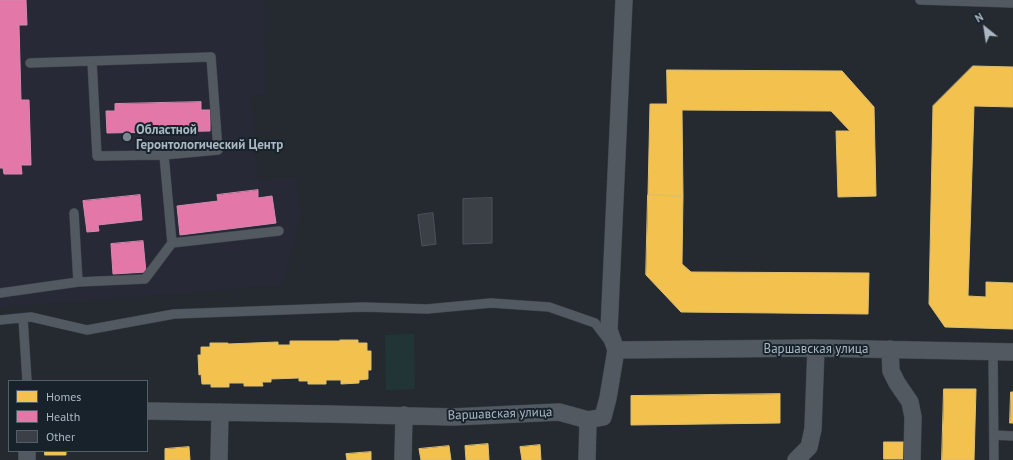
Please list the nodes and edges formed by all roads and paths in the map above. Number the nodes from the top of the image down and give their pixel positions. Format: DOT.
graph roads {
  1 [pos="624,0"];
  2 [pos="920,0"];
  3 [pos="1013,3"];
  4 [pos="92,61"];
  5 [pos="30,63"];
  6 [pos="164,155"];
  7 [pos="74,214"];
  8 [pos="278,231"];
  9 [pos="172,243"];
  10 [pos="78,282"];
  11 [pos="0,293"];
  12 [pos="23,318"];
  13 [pos="0,320"];
  14 [pos="816,348"];
  15 [pos="890,349"];
  16 [pos="616,350"];
  17 [pos="993,351"];
  18 [pos="1013,352"];
  19 [pos="27,380"];
  20 [pos="148,411"];
  21 [pos="220,412"];
  22 [pos="404,415"];
  23 [pos="588,420"];
  24 [pos="994,435"];
  25 [pos="1013,436"];
  26 [pos="219,460"];
  27 [pos="403,460"];
  28 [pos="587,460"];
  29 [pos="796,460"];
  30 [pos="912,460"];
  31 [pos="994,460"];
  1 -- 16 [label="street"];
  2 -- 3 [label="lane"];
  4 -- 5 [label="lane"];
  4 -- 6 [label="lane"];
  4 -- 6 [label="lane"];
  6 -- 9 [label="lane"];
  7 -- 10 [label="lane"];
  8 -- 9 [label="lane"];
  9 -- 10 [label="lane"];
  10 -- 11 [label="lane"];
  12 -- 13 [label="lane"];
  12 -- 16 [label="lane"];
  12 -- 19 [label="lane"];
  14 -- 15 [label="street, Варшавская улица"];
  14 -- 16 [label="street, Варшавская улица"];
  14 -- 29 [label="street"];
  15 -- 17 [label="street, Варшавская улица"];
  15 -- 30 [label="street"];
  16 -- 23 [label="street"];
  17 -- 18 [label="street, Варшавская улица"];
  17 -- 24 [label="lane"];
  20 -- 21 [label="street, Варшавская улица"];
  21 -- 22 [label="street, Варшавская улица"];
  21 -- 26 [label="street"];
  22 -- 23 [label="street, Варшавская улица"];
  22 -- 27 [label="street"];
  23 -- 28 [label="street"];
  24 -- 25 [label="lane"];
  24 -- 31 [label="lane"];
}
